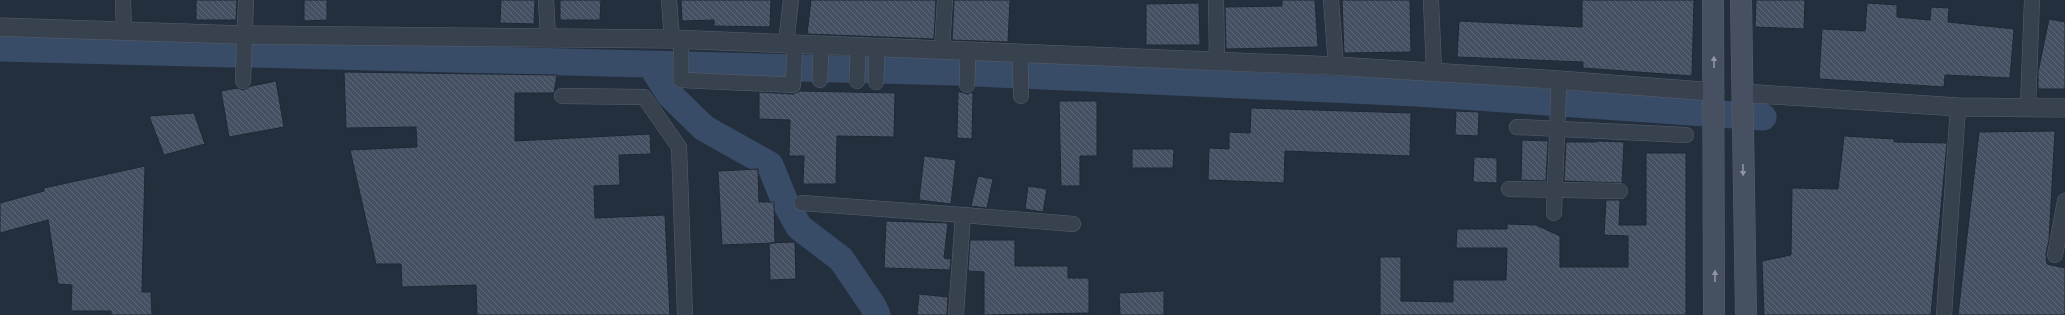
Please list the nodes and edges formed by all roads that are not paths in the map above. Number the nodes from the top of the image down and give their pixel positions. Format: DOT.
graph roads {
  1 [pos="123,0"];
  2 [pos="246,0"];
  3 [pos="546,0"];
  4 [pos="669,0"];
  5 [pos="791,0"];
  6 [pos="945,0"];
  7 [pos="1216,0"];
  8 [pos="1331,0"];
  9 [pos="1431,0"];
  10 [pos="1714,0"];
  11 [pos="1741,0"];
  12 [pos="2032,0"];
  13 [pos="0,27"];
  14 [pos="124,30"];
  15 [pos="245,35"];
  16 [pos="548,36"];
  17 [pos="678,40"];
  18 [pos="792,44"];
  19 [pos="821,45"];
  20 [pos="858,47"];
  21 [pos="877,48"];
  22 [pos="942,49"];
  23 [pos="968,50"];
  24 [pos="1021,59"];
  25 [pos="1217,61"];
  26 [pos="1336,66"];
  27 [pos="1434,72"];
  28 [pos="820,80"];
  29 [pos="244,81"];
  30 [pos="857,81"];
  31 [pos="876,82"];
  32 [pos="967,85"];
  33 [pos="1559,85"];
  34 [pos="562,96"];
  35 [pos="1021,96"];
  36 [pos="1715,96"];
  37 [pos="1742,99"];
  38 [pos="1958,107"];
  39 [pos="2028,107"];
  40 [pos="2065,108"];
  41 [pos="1558,123"];
  42 [pos="1517,127"];
  43 [pos="1686,135"];
  44 [pos="1508,189"];
  45 [pos="1555,190"];
  46 [pos="1620,191"];
  47 [pos="2065,201"];
  48 [pos="802,203"];
  49 [pos="1554,213"];
  50 [pos="963,215"];
  51 [pos="1073,224"];
  52 [pos="2055,255"];
  53 [pos="1714,312"];
  54 [pos="685,315"];
  55 [pos="956,315"];
  56 [pos="1746,315"];
  57 [pos="1944,315"];
  1 -- 14 [label="street"];
  2 -- 15 [label="street"];
  3 -- 16 [label="street"];
  4 -- 17 [label="street"];
  5 -- 18 [label="street"];
  6 -- 22 [label="street"];
  7 -- 25 [label="street"];
  8 -- 26 [label="street"];
  9 -- 27 [label="street"];
  36 -- 10 [label="main road, one-way"];
  11 -- 37 [label="main road"];
  12 -- 39 [label="street"];
  13 -- 14 [label="street"];
  14 -- 15 [label="street"];
  15 -- 16 [label="street"];
  15 -- 29 [label="street"];
  16 -- 17 [label="street"];
  17 -- 18 [label="street"];
  17 -- 18 [label="street"];
  18 -- 19 [label="street"];
  19 -- 20 [label="street"];
  19 -- 28 [label="street"];
  20 -- 21 [label="street"];
  20 -- 30 [label="street"];
  21 -- 22 [label="street"];
  21 -- 31 [label="street"];
  22 -- 23 [label="street"];
  23 -- 24 [label="street"];
  23 -- 32 [label="street"];
  24 -- 25 [label="street"];
  24 -- 35 [label="street"];
  25 -- 26 [label="street"];
  26 -- 27 [label="street"];
  27 -- 33 [label="street"];
  33 -- 36 [label="street"];
  33 -- 41 [label="street"];
  34 -- 54 [label="street"];
  36 -- 37 [label="main road"];
  53 -- 36 [label="main road, one-way"];
  37 -- 38 [label="street"];
  37 -- 56 [label="main road, one-way"];
  38 -- 39 [label="street"];
  38 -- 57 [label="street"];
  39 -- 40 [label="street"];
  41 -- 42 [label="street"];
  41 -- 43 [label="street"];
  41 -- 45 [label="street"];
  44 -- 45 [label="street"];
  45 -- 46 [label="street"];
  45 -- 49 [label="street"];
  47 -- 52 [label="street"];
  48 -- 50 [label="street"];
  50 -- 51 [label="street"];
  50 -- 55 [label="street"];
}
